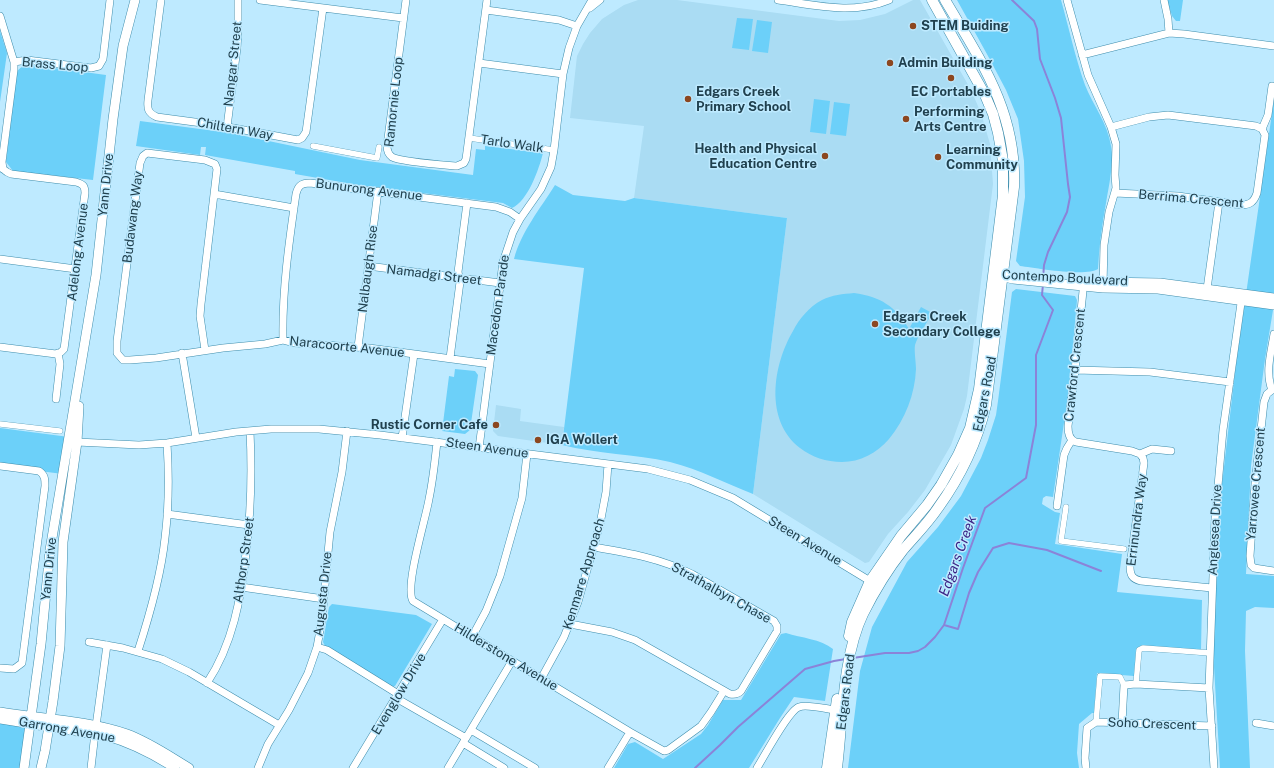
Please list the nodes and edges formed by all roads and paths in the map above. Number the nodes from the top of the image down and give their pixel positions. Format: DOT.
graph roads {
  1 [pos="110,0"];
  2 [pos="135,0"];
  3 [pos="161,0"];
  4 [pos="238,0"];
  5 [pos="260,0"];
  6 [pos="406,0"];
  7 [pos="487,0"];
  8 [pos="592,0"];
  9 [pos="600,0"];
  10 [pos="778,0"];
  11 [pos="889,0"];
  12 [pos="932,0"];
  13 [pos="945,0"];
  14 [pos="1067,0"];
  15 [pos="1164,0"];
  16 [pos="866,3"];
  17 [pos="323,8"];
  18 [pos="486,10"];
  19 [pos="587,11"];
  20 [pos="0,16"];
  21 [pos="403,18"];
  22 [pos="577,26"];
  23 [pos="1169,33"];
  24 [pos="1274,46"];
  25 [pos="1082,55"];
  26 [pos="14,62"];
  27 [pos="479,63"];
  28 [pos="563,74"];
  29 [pos="1272,86"];
  30 [pos="227,127"];
  31 [pos="1111,127"];
  32 [pos="1262,129"];
  33 [pos="469,138"];
  34 [pos="313,146"];
  35 [pos="379,147"];
  36 [pos="554,150"];
  37 [pos="2,170"];
  38 [pos="378,191"];
  39 [pos="1115,193"];
  40 [pos="214,194"];
  41 [pos="1219,202"];
  42 [pos="467,203"];
  43 [pos="294,208"];
  44 [pos="520,219"];
  45 [pos="0,259"];
  46 [pos="368,266"];
  47 [pos="76,269"];
  48 [pos="1000,275"];
  49 [pos="459,278"];
  50 [pos="500,283"];
  51 [pos="1084,284"];
  52 [pos="1103,285"];
  53 [pos="1207,289"];
  54 [pos="1242,297"];
  55 [pos="1274,298"];
  56 [pos="1274,305"];
  57 [pos="1274,334"];
  58 [pos="283,340"];
  59 [pos="0,347"];
  60 [pos="358,347"];
  61 [pos="205,350"];
  62 [pos="58,353"];
  63 [pos="182,354"];
  64 [pos="414,354"];
  65 [pos="450,358"];
  66 [pos="490,364"];
  67 [pos="1075,370"];
  68 [pos="80,371"];
  69 [pos="1230,382"];
  70 [pos="1273,390"];
  71 [pos="56,399"];
  72 [pos="0,424"];
  73 [pos="60,431"];
  74 [pos="250,431"];
  75 [pos="347,431"];
  76 [pos="196,438"];
  77 [pos="402,438"];
  78 [pos="1072,440"];
  79 [pos="77,442"];
  80 [pos="437,442"];
  81 [pos="167,443"];
  82 [pos="479,448"];
  83 [pos="1171,451"];
  84 [pos="527,454"];
  85 [pos="1140,454"];
  86 [pos="608,464"];
  87 [pos="0,466"];
  88 [pos="1057,506"];
  89 [pos="1066,507"];
  90 [pos="168,514"];
  91 [pos="250,524"];
  92 [pos="594,547"];
  93 [pos="1124,549"];
  94 [pos="1274,571"];
  95 [pos="874,583"];
  96 [pos="242,587"];
  97 [pos="1212,588"];
  98 [pos="324,599"];
  99 [pos="443,619"];
  100 [pos="570,624"];
  101 [pos="472,637"];
  102 [pos="89,642"];
  103 [pos="107,645"];
  104 [pos="317,647"];
  105 [pos="138,651"];
  106 [pos="1210,653"];
  107 [pos="512,661"];
  108 [pos="0,668"];
  109 [pos="844,678"];
  110 [pos="542,679"];
  111 [pos="208,683"];
  112 [pos="1136,684"];
  113 [pos="1124,685"];
  114 [pos="1209,688"];
  115 [pos="724,691"];
  116 [pos="397,696"];
  117 [pos="836,710"];
  118 [pos="0,712"];
  119 [pos="0,719"];
  120 [pos="31,720"];
  121 [pos="1096,722"];
  122 [pos="50,723"];
  123 [pos="1122,723"];
  124 [pos="1256,723"];
  125 [pos="279,725"];
  126 [pos="1212,726"];
  127 [pos="1274,726"];
  128 [pos="96,730"];
  129 [pos="471,730"];
  130 [pos="630,732"];
  131 [pos="465,740"];
  132 [pos="24,768"];
  133 [pos="42,768"];
  134 [pos="91,768"];
  135 [pos="175,768"];
  136 [pos="188,768"];
  137 [pos="258,768"];
  138 [pos="353,768"];
  139 [pos="448,768"];
  140 [pos="504,768"];
  141 [pos="535,768"];
  142 [pos="608,768"];
  143 [pos="757,768"];
  144 [pos="827,768"];
  145 [pos="837,768"];
  146 [pos="1086,768"];
  147 [pos="1214,768"];
  1 -- 26 [label="street, Brass Loop"];
  2 -- 68 [label="street, Yann Drive"];
  3 -- 30 [label="street, Chiltern Way"];
  4 -- 30 [label="street, Nangar Street"];
  5 -- 17 [label="street"];
  6 -- 21 [label="street, Ramornie Loop"];
  7 -- 18 [label="street, Ramornie Loop"];
  8 -- 19 [label="street, Macedon Parade"];
  9 -- 19 [label="street, Macedon Parade"];
  10 -- 16 [label="street"];
  11 -- 16 [label="street"];
  12 -- 48 [label="main road, Edgars Road"];
  13 -- 48 [label="main road, Edgars Road"];
  14 -- 25 [label="street"];
  15 -- 23 [label="street"];
  17 -- 21 [label="street"];
  17 -- 30 [label="street, Chiltern Way"];
  18 -- 22 [label="street"];
  18 -- 27 [label="street, Ramornie Loop"];
  19 -- 22 [label="street, Macedon Parade"];
  20 -- 26 [label="street"];
  21 -- 33 [label="street, Ramornie Loop"];
  22 -- 28 [label="street, Macedon Parade"];
  23 -- 24 [label="street"];
  23 -- 25 [label="street"];
  25 -- 31 [label="street"];
  26 -- 37 [label="street"];
  27 -- 28 [label="street"];
  27 -- 33 [label="street, Ramornie Loop"];
  28 -- 36 [label="street, Macedon Parade"];
  29 -- 32 [label="street"];
  31 -- 32 [label="street"];
  31 -- 39 [label="street"];
  32 -- 41 [label="street, Berrima Crescent"];
  33 -- 36 [label="street, Tarlo Walk"];
  34 -- 35 [label="street"];
  36 -- 44 [label="street, Macedon Parade"];
  37 -- 47 [label="street, Adelong Avenue"];
  38 -- 42 [label="street, Bunurong Avenue"];
  38 -- 43 [label="street, Bunurong Avenue"];
  38 -- 46 [label="street, Nalbaugh Rise"];
  39 -- 41 [label="street, Berrima Crescent"];
  39 -- 52 [label="street"];
  40 -- 43 [label="street"];
  40 -- 61 [label="street, Budawang Way"];
  40 -- 63 [label="street, Budawang Way"];
  41 -- 53 [label="street"];
  42 -- 44 [label="street, Bunurong Avenue"];
  42 -- 49 [label="street"];
  43 -- 58 [label="street, Bunurong Avenue"];
  44 -- 50 [label="street, Macedon Parade"];
  45 -- 47 [label="street"];
  46 -- 49 [label="street, Namadgi Street"];
  46 -- 60 [label="street, Nalbaugh Rise"];
  47 -- 62 [label="street, Adelong Avenue"];
  48 -- 51 [label="street, Contempo Boulevard"];
  48 -- 95 [label="main road, Edgars Road"];
  49 -- 50 [label="street, Namadgi Street"];
  49 -- 65 [label="street"];
  50 -- 66 [label="street, Macedon Parade"];
  51 -- 52 [label="street, Contempo Boulevard"];
  51 -- 67 [label="street, Crawford Crescent"];
  52 -- 53 [label="street, Contempo Boulevard"];
  52 -- 54 [label="street, Contempo Boulevard"];
  53 -- 54 [label="street, Contempo Boulevard"];
  54 -- 55 [label="street, Contempo Boulevard"];
  54 -- 56 [label="street, Contempo Boulevard"];
  54 -- 69 [label="street, Anglesea Drive"];
  57 -- 70 [label="street, Yarrowee Crescent"];
  58 -- 60 [label="street, Naracoorte Avenue"];
  58 -- 61 [label="street, Naracoorte Avenue"];
  59 -- 62 [label="street"];
  60 -- 64 [label="street, Naracoorte Avenue"];
  61 -- 63 [label="street, Budawang Way"];
  62 -- 71 [label="street"];
  63 -- 76 [label="street"];
  64 -- 65 [label="street, Naracoorte Avenue"];
  64 -- 77 [label="street"];
  65 -- 66 [label="street, Naracoorte Avenue"];
  66 -- 82 [label="street, Macedon Parade"];
  67 -- 69 [label="street"];
  67 -- 78 [label="street, Crawford Crescent"];
  68 -- 79 [label="street, Yann Drive"];
  68 -- 120 [label="street, Yann Drive"];
  69 -- 97 [label="street, Anglesea Drive"];
  70 -- 94 [label="street, Yarrowee Crescent"];
  72 -- 73 [label="street"];
  74 -- 75 [label="street, Steen Avenue"];
  74 -- 76 [label="street, Steen Avenue"];
  74 -- 91 [label="street, Althorp Street"];
  75 -- 77 [label="street, Steen Avenue"];
  75 -- 98 [label="street, Augusta Drive"];
  76 -- 81 [label="street, Steen Avenue"];
  77 -- 80 [label="street, Steen Avenue"];
  78 -- 85 [label="street, Crawford Crescent"];
  78 -- 88 [label="street"];
  79 -- 81 [label="street, Steen Avenue"];
  79 -- 122 [label="street, Yann Drive"];
  80 -- 82 [label="street, Steen Avenue"];
  80 -- 99 [label="street, Hilderstone Avenue"];
  81 -- 90 [label="street"];
  82 -- 84 [label="street, Steen Avenue"];
  83 -- 85 [label="street, Crawford Crescent"];
  84 -- 86 [label="street, Steen Avenue"];
  84 -- 101 [label="street"];
  85 -- 97 [label="street, Errinundra Way"];
  86 -- 92 [label="street, Kenmare Approach"];
  86 -- 95 [label="street, Steen Avenue"];
  87 -- 108 [label="street"];
  89 -- 93 [label="street"];
  90 -- 91 [label="street"];
  90 -- 105 [label="street"];
  91 -- 96 [label="street, Althorp Street"];
  92 -- 100 [label="street, Kenmare Approach"];
  92 -- 115 [label="street, Strathalbyn Chase"];
  95 -- 109 [label="main road, Edgars Road"];
  96 -- 98 [label="street"];
  96 -- 111 [label="street, Althorp Street"];
  97 -- 106 [label="street, Anglesea Drive"];
  98 -- 104 [label="street, Augusta Drive"];
  99 -- 101 [label="street, Hilderstone Avenue"];
  99 -- 116 [label="street, Evenglow Drive"];
  100 -- 110 [label="street, Kenmare Approach"];
  100 -- 115 [label="street"];
  101 -- 107 [label="street, Hilderstone Avenue"];
  102 -- 103 [label="street"];
  103 -- 105 [label="street"];
  103 -- 128 [label="street"];
  104 -- 116 [label="street"];
  104 -- 125 [label="street, Augusta Drive"];
  105 -- 111 [label="street"];
  106 -- 112 [label="street"];
  106 -- 114 [label="street, Anglesea Drive"];
  107 -- 110 [label="street, Hilderstone Avenue"];
  107 -- 129 [label="street"];
  109 -- 117 [label="main road, Edgars Road"];
  109 -- 145 [label="main road, Edgars Road"];
  110 -- 130 [label="street, Hilderstone Avenue"];
  111 -- 125 [label="street"];
  112 -- 113 [label="street"];
  112 -- 114 [label="street"];
  113 -- 121 [label="street"];
  113 -- 123 [label="street"];
  114 -- 126 [label="street, Anglesea Drive"];
  115 -- 130 [label="street, Hilderstone Avenue"];
  116 -- 131 [label="street"];
  116 -- 138 [label="street, Evenglow Drive"];
  117 -- 143 [label="street"];
  117 -- 144 [label="main road, Edgars Road"];
  118 -- 120 [label="street, Garrong Avenue"];
  119 -- 120 [label="street, Garrong Avenue"];
  120 -- 122 [label="street, Garrong Avenue"];
  120 -- 132 [label="street, Yann Drive"];
  121 -- 123 [label="street, Soho Crescent"];
  121 -- 146 [label="street, Soho Crescent"];
  122 -- 128 [label="street, Garrong Avenue"];
  122 -- 133 [label="street, Yann Drive"];
  123 -- 126 [label="street, Soho Crescent"];
  124 -- 127 [label="street"];
  125 -- 137 [label="street, Augusta Drive"];
  126 -- 147 [label="street, Anglesea Drive"];
  128 -- 134 [label="street"];
  128 -- 135 [label="street, Garrong Avenue"];
  128 -- 136 [label="street, Garrong Avenue"];
  129 -- 131 [label="street"];
  129 -- 141 [label="street"];
  130 -- 142 [label="street"];
  131 -- 139 [label="street"];
  131 -- 140 [label="street"];
}
